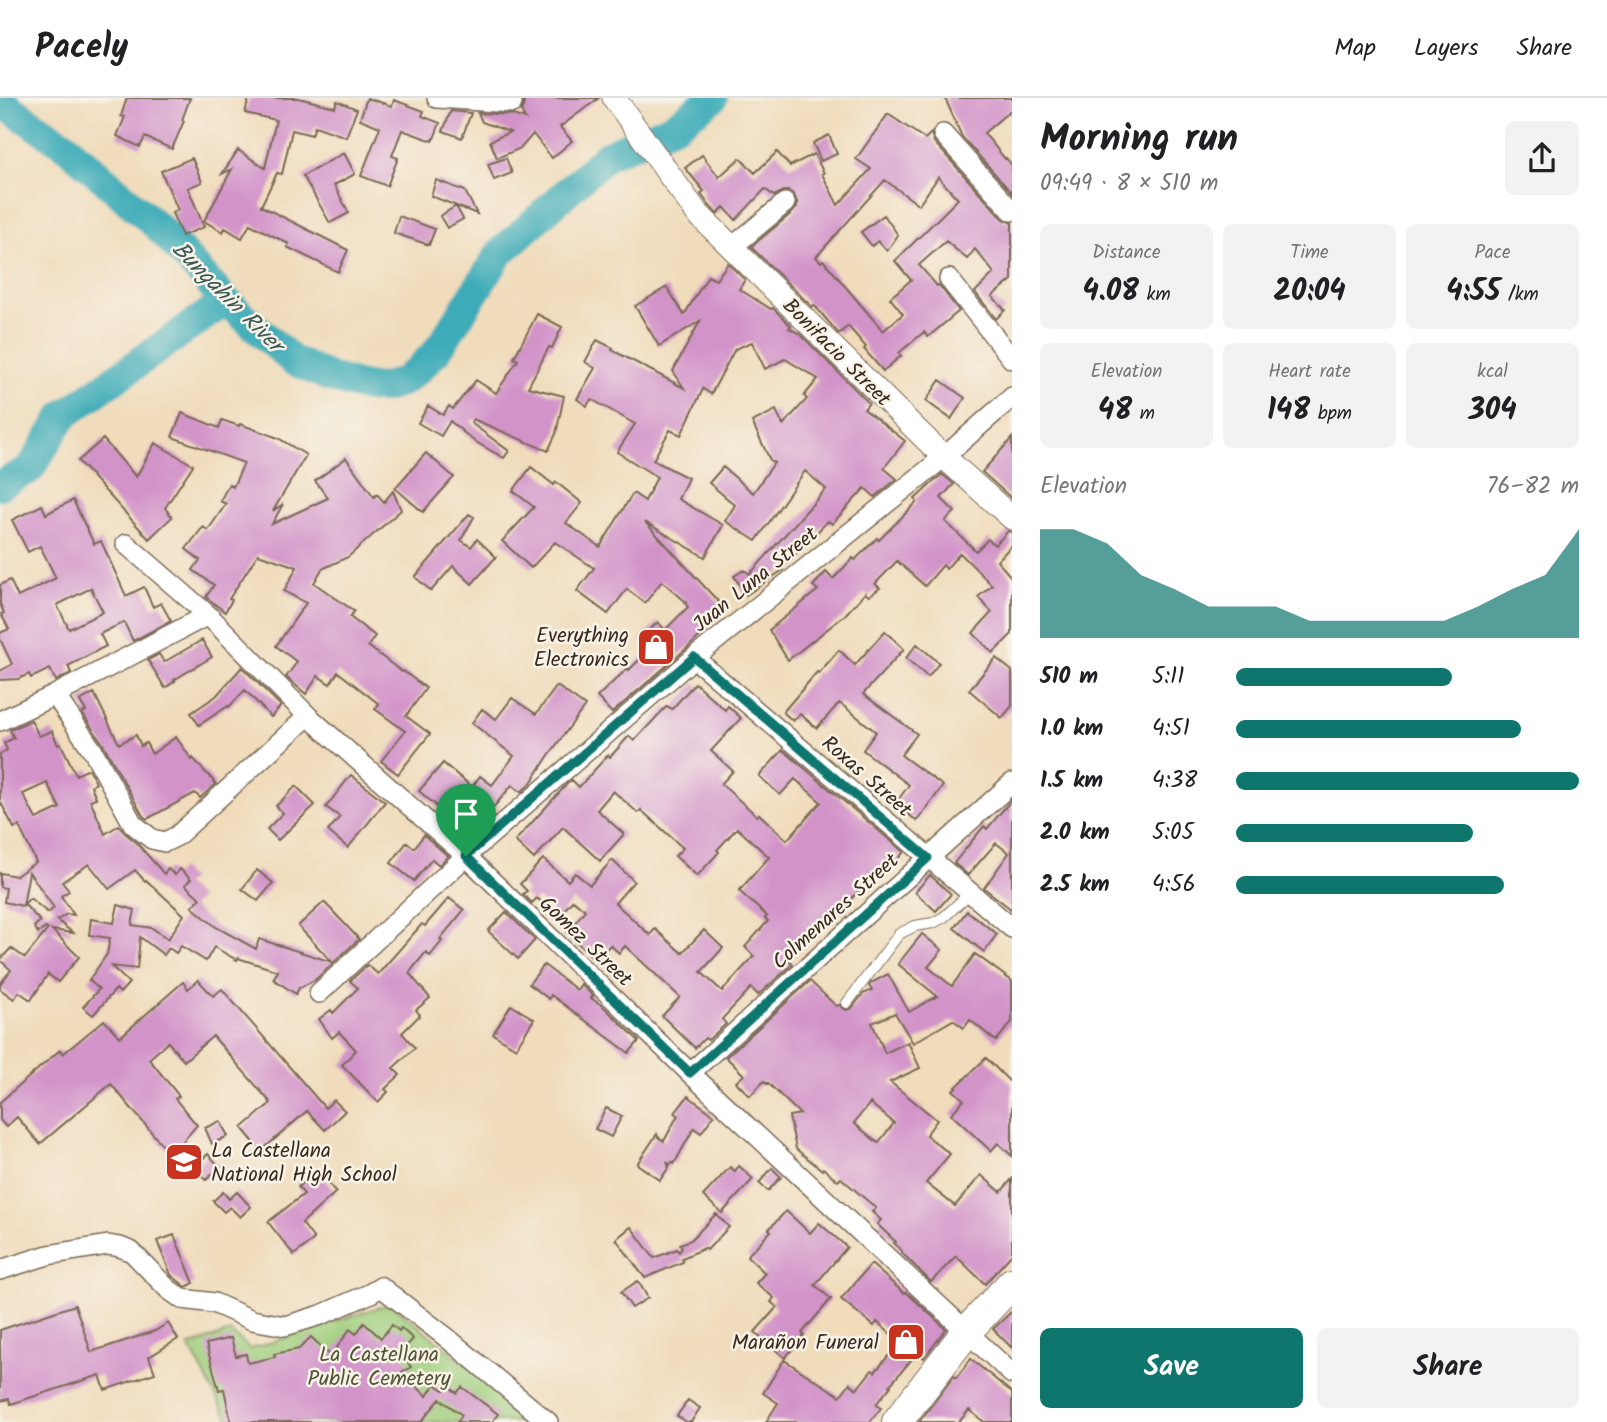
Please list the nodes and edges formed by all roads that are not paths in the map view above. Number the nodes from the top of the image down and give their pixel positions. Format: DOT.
graph roads {
  1 [pos="437,98"];
  2 [pos="614,98"];
  3 [pos="512,103"];
  4 [pos="943,134"];
  5 [pos="785,203"];
  6 [pos="1012,211"];
  7 [pos="732,248"];
  8 [pos="949,279"];
  9 [pos="1012,359"];
  10 [pos="1012,397"];
  11 [pos="944,457"];
  12 [pos="1012,518"];
  13 [pos="126,544"];
  14 [pos="208,615"];
  15 [pos="694,657"];
  16 [pos="55,695"];
  17 [pos="309,716"];
  18 [pos="0,721"];
  19 [pos="1012,783"];
  20 [pos="466,856"];
  21 [pos="928,858"];
  22 [pos="970,893"];
  23 [pos="1012,929"];
  24 [pos="319,993"];
  25 [pos="847,1003"];
  26 [pos="690,1073"];
  27 [pos="0,1270"];
  28 [pos="1012,1283"];
  29 [pos="967,1331"];
  30 [pos="1012,1374"];
  31 [pos="548,1422"];
  32 [pos="897,1422"];
  1 -- 3 [label="street"];
  2 -- 7 [label="street, Bonifacio Street"];
  4 -- 6 [label="street"];
  5 -- 7 [label="street"];
  7 -- 11 [label="street, Bonifacio Street"];
  8 -- 9 [label="street"];
  10 -- 11 [label="street, Juan Luna Street"];
  11 -- 12 [label="street, Bonifacio Street"];
  11 -- 15 [label="street, Juan Luna Street"];
  13 -- 14 [label="street, Gomez Street"];
  14 -- 16 [label="street"];
  14 -- 17 [label="street, Gomez Street"];
  15 -- 20 [label="street, Juan Luna Street"];
  15 -- 21 [label="street, Roxas Street"];
  16 -- 17 [label="street"];
  16 -- 18 [label="street"];
  17 -- 20 [label="street, Gomez Street"];
  19 -- 21 [label="street, Colmenares Street"];
  20 -- 24 [label="street, Juan Luna Street"];
  20 -- 26 [label="street, Gomez Street"];
  21 -- 22 [label="street, Roxas Street"];
  21 -- 26 [label="street, Colmenares Street"];
  22 -- 23 [label="street, Roxas Street"];
  22 -- 25 [label="lane"];
  26 -- 29 [label="street, Gomez Street"];
  27 -- 31 [label="street"];
  28 -- 29 [label="main road"];
  29 -- 30 [label="street, Gomez Street"];
  29 -- 32 [label="main road"];
}
